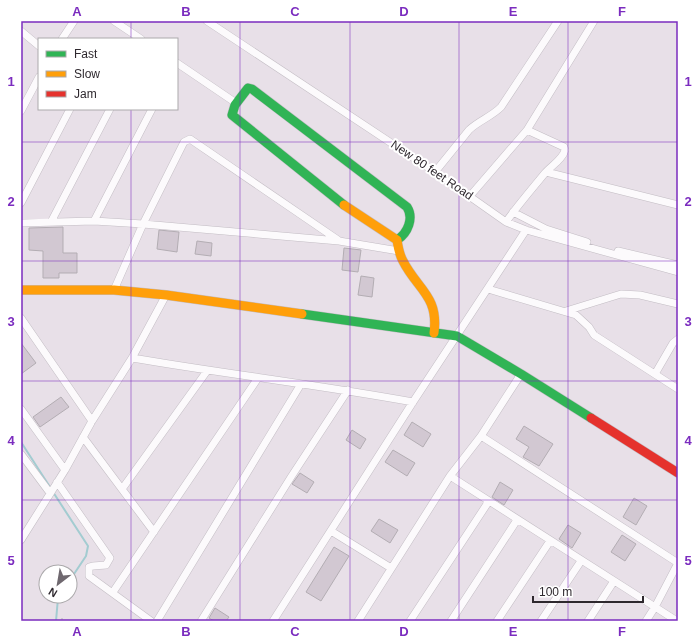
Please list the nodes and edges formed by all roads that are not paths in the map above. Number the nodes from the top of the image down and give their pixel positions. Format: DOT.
graph roads {
  1 [pos="74,21"];
  2 [pos="114,21"];
  3 [pos="207,21"];
  4 [pos="558,21"];
  5 [pos="594,21"];
  6 [pos="21,31"];
  7 [pos="63,38"];
  8 [pos="140,38"];
  9 [pos="38,45"];
  10 [pos="178,64"];
  11 [pos="38,79"];
  12 [pos="236,102"];
  13 [pos="69,110"];
  14 [pos="109,110"];
  15 [pos="151,110"];
  16 [pos="21,111"];
  17 [pos="528,130"];
  18 [pos="436,172"];
  19 [pos="546,172"];
  20 [pos="470,196"];
  21 [pos="21,203"];
  22 [pos="678,205"];
  23 [pos="513,212"];
  24 [pos="94,221"];
  25 [pos="51,222"];
  26 [pos="506,222"];
  27 [pos="21,223"];
  28 [pos="143,224"];
  29 [pos="526,230"];
  30 [pos="397,240"];
  31 [pos="339,241"];
  32 [pos="399,251"];
  33 [pos="678,265"];
  34 [pos="678,272"];
  35 [pos="488,289"];
  36 [pos="21,290"];
  37 [pos="114,290"];
  38 [pos="166,295"];
  39 [pos="678,304"];
  40 [pos="566,311"];
  41 [pos="21,318"];
  42 [pos="434,333"];
  43 [pos="457,336"];
  44 [pos="678,339"];
  45 [pos="132,358"];
  46 [pos="207,371"];
  47 [pos="521,374"];
  48 [pos="655,374"];
  49 [pos="258,378"];
  50 [pos="301,384"];
  51 [pos="678,389"];
  52 [pos="348,390"];
  53 [pos="413,402"];
  54 [pos="21,409"];
  55 [pos="92,421"];
  56 [pos="481,436"];
  57 [pos="83,437"];
  58 [pos="21,454"];
  59 [pos="65,470"];
  60 [pos="678,473"];
  61 [pos="450,476"];
  62 [pos="57,482"];
  63 [pos="122,489"];
  64 [pos="50,494"];
  65 [pos="489,501"];
  66 [pos="517,520"];
  67 [pos="331,531"];
  68 [pos="154,532"];
  69 [pos="21,540"];
  70 [pos="550,541"];
  71 [pos="581,561"];
  72 [pos="391,568"];
  73 [pos="614,582"];
  74 [pos="113,592"];
  75 [pos="655,607"];
  76 [pos="151,621"];
  77 [pos="157,621"];
  78 [pos="200,621"];
  79 [pos="273,621"];
  80 [pos="358,621"];
  81 [pos="410,621"];
  82 [pos="451,621"];
  83 [pos="497,621"];
  84 [pos="541,621"];
  85 [pos="588,621"];
  86 [pos="646,621"];
  87 [pos="677,621"];
  1 -- 7 [label="street"];
  2 -- 8 [label="street"];
  3 -- 18 [label="street, New 80 feet Road"];
  4 -- 18 [label="street"];
  5 -- 17 [label="street"];
  6 -- 9 [label="street"];
  10 -- 12 [label="street"];
  11 -- 16 [label="street"];
  12 -- 30 [label="street"];
  12 -- 30 [label="street"];
  13 -- 21 [label="street"];
  14 -- 25 [label="street"];
  15 -- 24 [label="street"];
  17 -- 19 [label="street"];
  17 -- 20 [label="street"];
  18 -- 20 [label="street, New 80 feet Road"];
  19 -- 22 [label="street"];
  19 -- 23 [label="street"];
  20 -- 26 [label="street, New 80 feet Road"];
  23 -- 26 [label="street"];
  23 -- 33 [label="street"];
  24 -- 25 [label="street"];
  24 -- 28 [label="street"];
  25 -- 27 [label="street"];
  26 -- 29 [label="street, New 80 feet Road"];
  28 -- 31 [label="street"];
  28 -- 31 [label="street"];
  28 -- 37 [label="street"];
  29 -- 34 [label="street, New 80 feet Road"];
  29 -- 35 [label="street"];
  30 -- 32 [label="street"];
  31 -- 32 [label="street"];
  32 -- 42 [label="street"];
  35 -- 40 [label="street"];
  35 -- 43 [label="street"];
  36 -- 37 [label="street"];
  37 -- 38 [label="street"];
  38 -- 42 [label="street"];
  38 -- 45 [label="street"];
  39 -- 40 [label="street"];
  40 -- 48 [label="street"];
  41 -- 55 [label="street"];
  42 -- 43 [label="street"];
  43 -- 47 [label="street"];
  43 -- 53 [label="street"];
  44 -- 48 [label="street"];
  45 -- 46 [label="street"];
  45 -- 55 [label="street"];
  46 -- 49 [label="street"];
  46 -- 63 [label="street"];
  47 -- 56 [label="street"];
  47 -- 60 [label="street"];
  48 -- 51 [label="street"];
  49 -- 50 [label="street"];
  49 -- 68 [label="street"];
  50 -- 52 [label="street"];
  50 -- 77 [label="street"];
  52 -- 53 [label="street"];
  52 -- 78 [label="street"];
  53 -- 67 [label="street"];
  54 -- 59 [label="street"];
  55 -- 57 [label="street"];
  56 -- 61 [label="street"];
  56 -- 75 [label="street"];
  57 -- 59 [label="street"];
  57 -- 63 [label="street"];
  58 -- 64 [label="street"];
  59 -- 62 [label="street"];
  61 -- 65 [label="street"];
  61 -- 72 [label="street"];
  62 -- 64 [label="street"];
  62 -- 74 [label="street"];
  63 -- 68 [label="street"];
  64 -- 69 [label="street"];
  65 -- 66 [label="street"];
  65 -- 81 [label="street"];
  66 -- 70 [label="street"];
  66 -- 82 [label="street"];
  67 -- 72 [label="street"];
  67 -- 79 [label="street"];
  68 -- 74 [label="street"];
  70 -- 71 [label="street"];
  70 -- 83 [label="street"];
  71 -- 73 [label="street"];
  71 -- 84 [label="street"];
  72 -- 80 [label="street"];
  73 -- 75 [label="street"];
  73 -- 85 [label="street"];
  74 -- 76 [label="street"];
  75 -- 86 [label="street"];
  75 -- 87 [label="street"];
}
